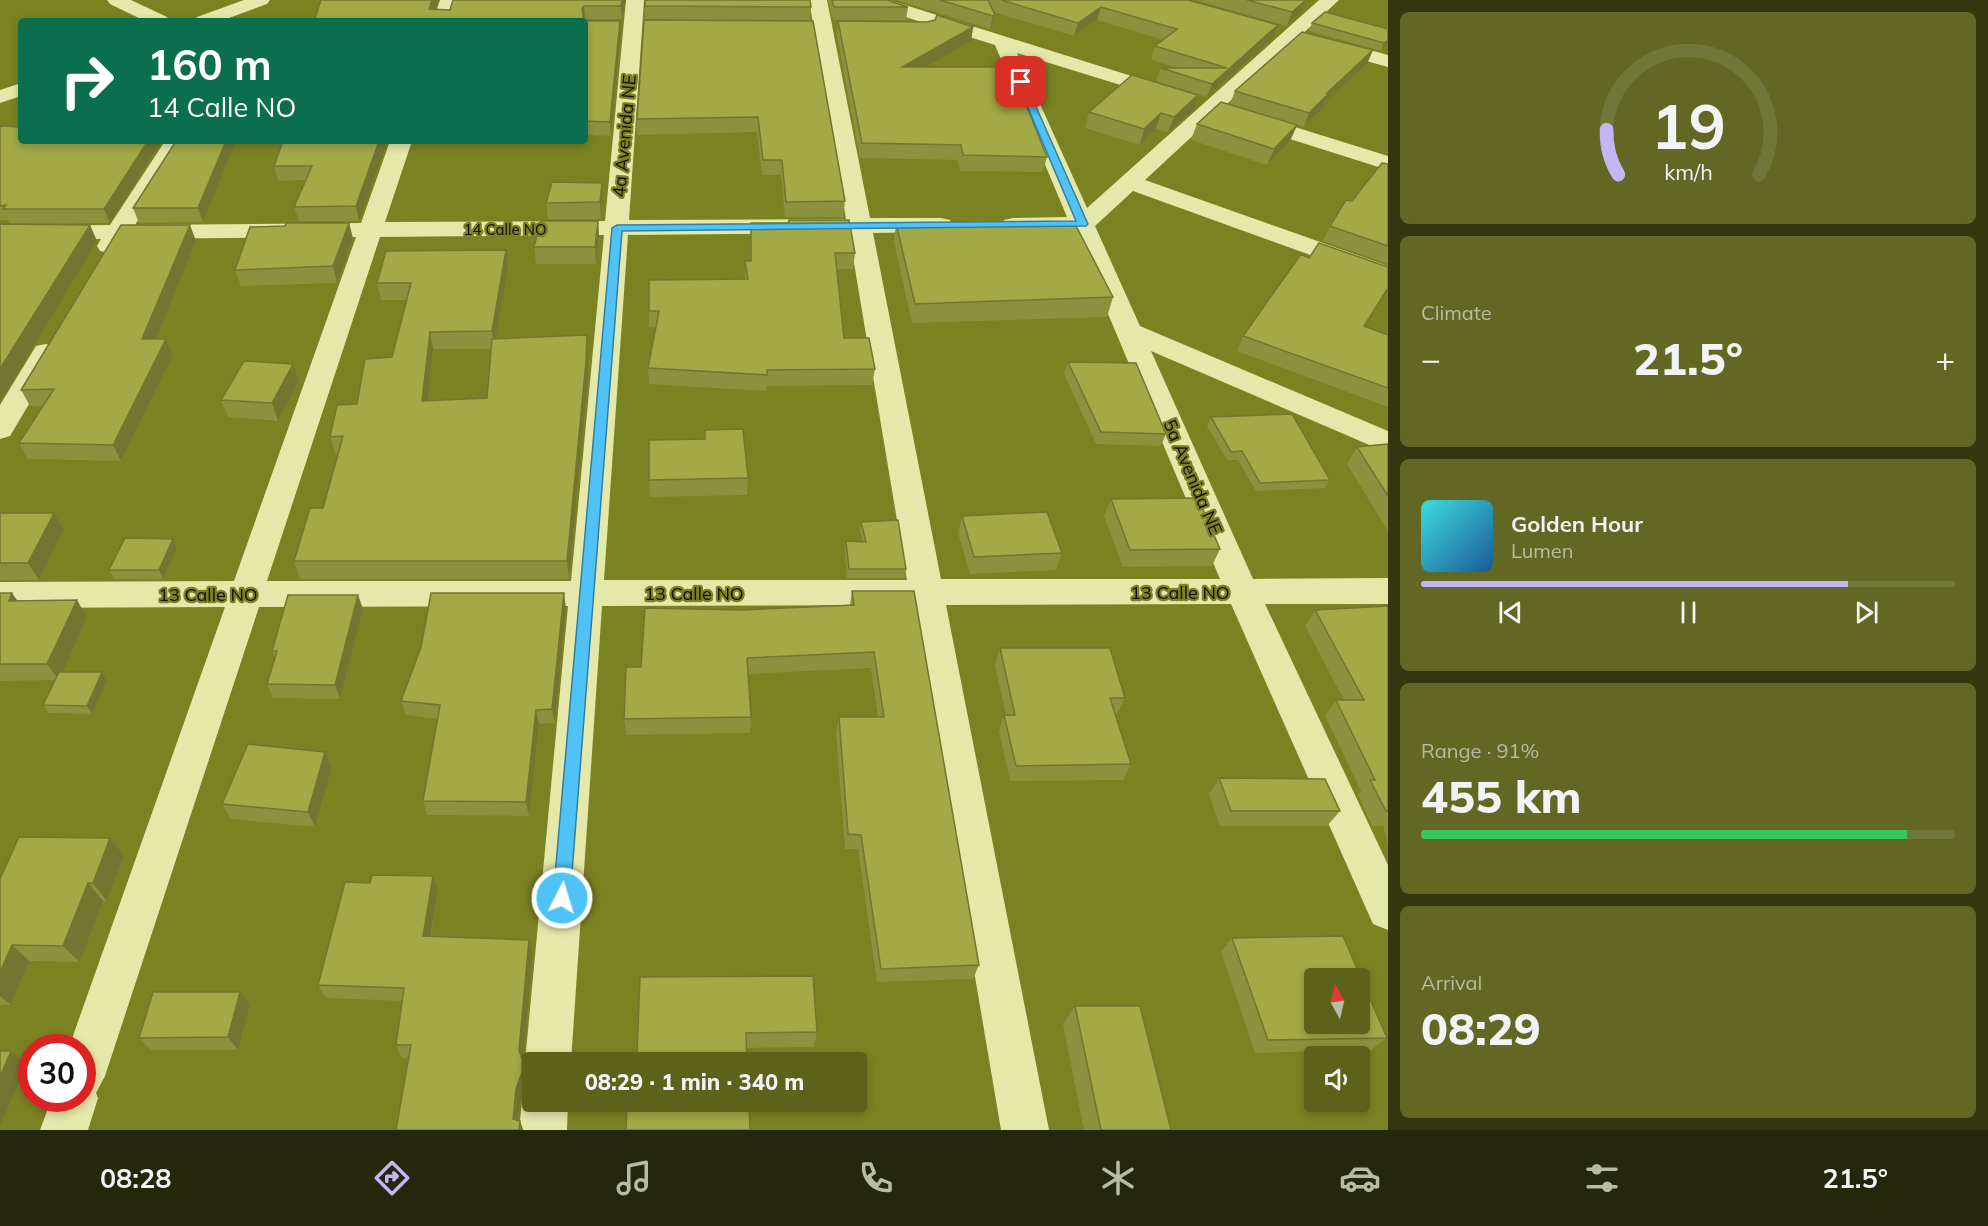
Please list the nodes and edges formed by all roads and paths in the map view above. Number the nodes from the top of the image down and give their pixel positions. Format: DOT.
graph roads {
  1 [pos="117,0"];
  2 [pos="449,0"];
  3 [pos="870,0"];
  4 [pos="1330,0"];
  5 [pos="259,1"];
  6 [pos="153,18"];
  7 [pos="212,18"];
  8 [pos="252,18"];
  9 [pos="443,18"];
  10 [pos="635,20"];
  11 [pos="822,21"];
  12 [pos="892,28"];
  13 [pos="961,28"];
  14 [pos="1269,28"];
  15 [pos="1292,35"];
  16 [pos="1003,42"];
  17 [pos="1388,61"];
  18 [pos="1212,107"];
  19 [pos="174,144"];
  20 [pos="400,144"];
  21 [pos="1388,163"];
  22 [pos="1130,182"];
  23 [pos="1083,224"];
  24 [pos="860,226"];
  25 [pos="617,228"];
  26 [pos="371,230"];
  27 [pos="118,232"];
  28 [pos="0,233"];
  29 [pos="94,271"];
  30 [pos="1388,275"];
  31 [pos="59,330"];
  32 [pos="1129,331"];
  33 [pos="0,429"];
  34 [pos="1388,443"];
  35 [pos="1242,591"];
  36 [pos="1388,591"];
  37 [pos="927,592"];
  38 [pos="586,593"];
  39 [pos="247,594"];
  40 [pos="0,595"];
  41 [pos="1388,910"];
  42 [pos="96,1035"];
  43 [pos="549,1052"];
  44 [pos="70,1112"];
  45 [pos="544,1112"];
  46 [pos="64,1130"];
  47 [pos="543,1130"];
  48 [pos="1026,1130"];
  1 -- 6 [label="street"];
  2 -- 9 [label="street"];
  3 -- 13 [label="street"];
  4 -- 15 [label="street"];
  5 -- 7 [label="street"];
  5 -- 8 [label="street"];
  10 -- 25 [label="street, 4a Avenida NE"];
  11 -- 24 [label="street"];
  12 -- 13 [label="street"];
  13 -- 16 [label="street"];
  14 -- 15 [label="street"];
  15 -- 17 [label="street"];
  15 -- 18 [label="street"];
  16 -- 18 [label="street"];
  16 -- 23 [label="street, 5a Avenida NE"];
  18 -- 21 [label="street"];
  18 -- 22 [label="street"];
  19 -- 27 [label="street"];
  20 -- 26 [label="street"];
  22 -- 23 [label="street"];
  22 -- 30 [label="street"];
  23 -- 24 [label="street, 14 Calle NO"];
  23 -- 32 [label="street, 5a Avenida NE"];
  24 -- 25 [label="street, 14 Calle NO"];
  24 -- 37 [label="street"];
  25 -- 26 [label="street, 14 Calle NO"];
  25 -- 38 [label="street, 4a Avenida NE"];
  26 -- 27 [label="street, 14 Calle NO"];
  26 -- 39 [label="street"];
  27 -- 28 [label="street, 14 Calle NO"];
  27 -- 29 [label="street"];
  31 -- 33 [label="street"];
  32 -- 34 [label="street"];
  32 -- 35 [label="street, 5a Avenida NE"];
  35 -- 36 [label="street, 13 Calle NO"];
  35 -- 37 [label="street, 13 Calle NO"];
  35 -- 41 [label="street, 5a Avenida NE"];
  37 -- 38 [label="street, 13 Calle NO"];
  37 -- 48 [label="street"];
  38 -- 39 [label="street, 13 Calle NO"];
  38 -- 43 [label="street, 4a Avenida NE"];
  39 -- 40 [label="street, 13 Calle NO"];
  39 -- 42 [label="street"];
  44 -- 46 [label="street"];
  45 -- 47 [label="street"];
}
